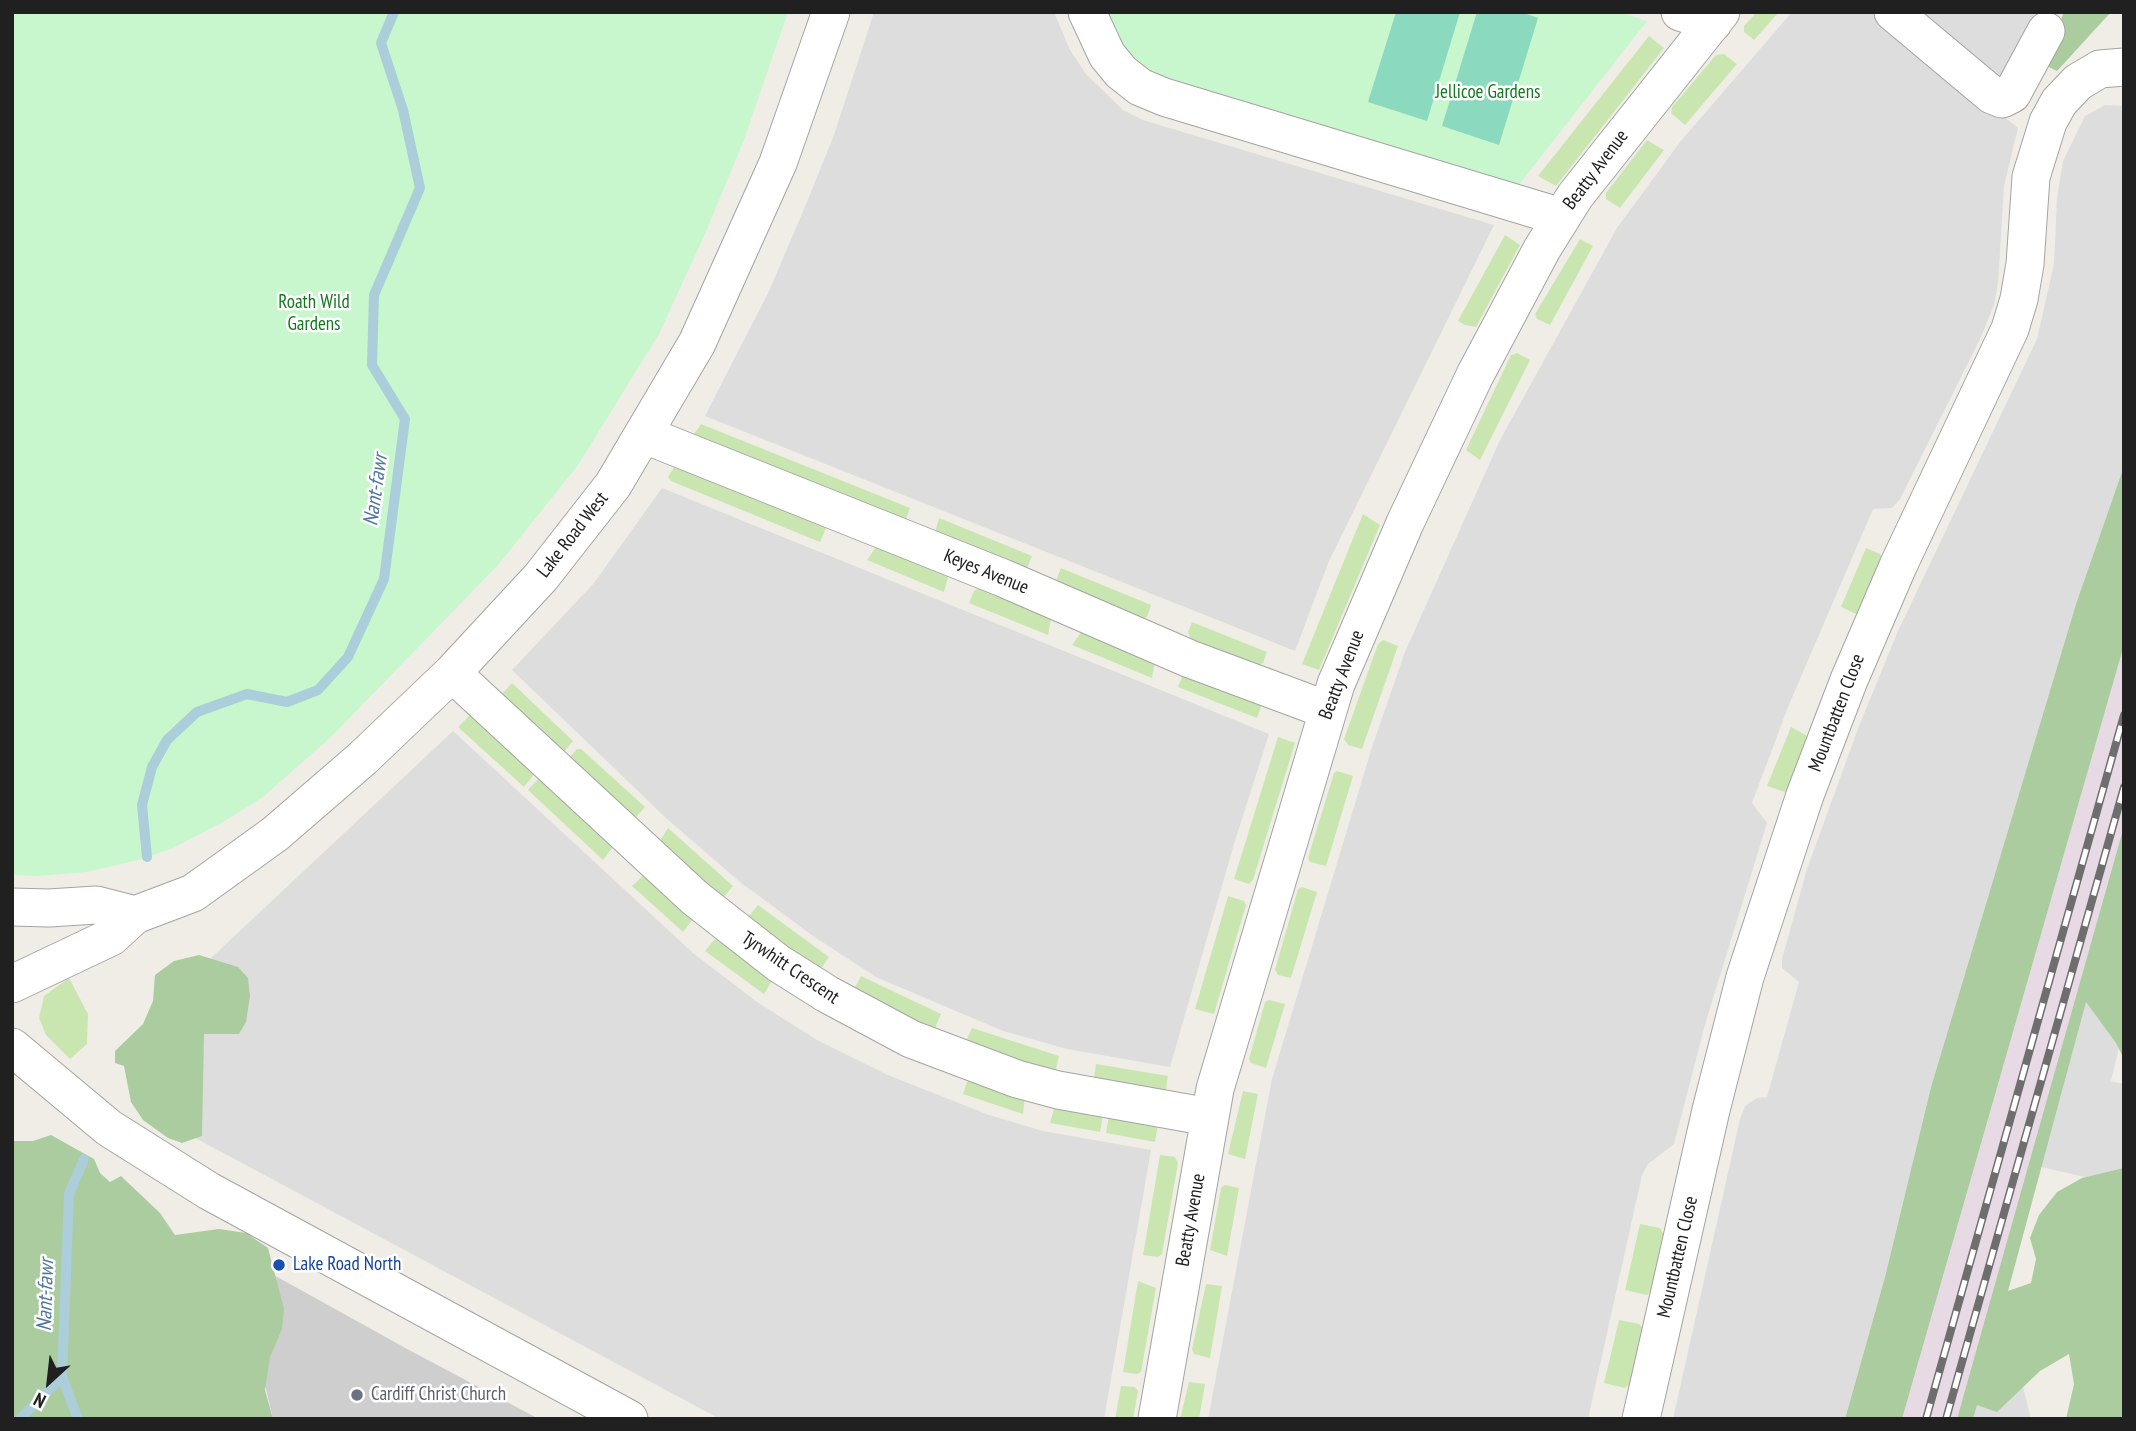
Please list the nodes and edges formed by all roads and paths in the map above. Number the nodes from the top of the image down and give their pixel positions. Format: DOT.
graph roads {
  1 [pos="831,12"];
  2 [pos="1087,12"];
  3 [pos="1893,12"];
  4 [pos="1705,16"];
  5 [pos="2046,30"];
  6 [pos="2124,67"];
  7 [pos="1561,217"];
  8 [pos="645,435"];
  9 [pos="452,673"];
  10 [pos="1327,710"];
  11 [pos="12,907"];
  12 [pos="135,915"];
  13 [pos="12,984"];
  14 [pos="12,1046"];
  15 [pos="1209,1117"];
  16 [pos="629,1419"];
  17 [pos="1157,1419"];
  18 [pos="1641,1419"];
  1 -- 8 [label="street, Lake Road West"];
  2 -- 7 [label="street"];
  3 -- 5 [label="street"];
  4 -- 7 [label="street, Beatty Avenue"];
  6 -- 18 [label="street, Mountbatten Close"];
  7 -- 10 [label="street, Beatty Avenue"];
  8 -- 9 [label="street, Lake Road West"];
  8 -- 10 [label="street, Keyes Avenue"];
  9 -- 12 [label="street, Lake Road West"];
  9 -- 15 [label="street, Tyrwhitt Crescent"];
  10 -- 15 [label="street, Beatty Avenue"];
  11 -- 12 [label="street"];
  12 -- 13 [label="street, Lake Road West"];
  14 -- 16 [label="street"];
  15 -- 17 [label="street, Beatty Avenue"];
}
